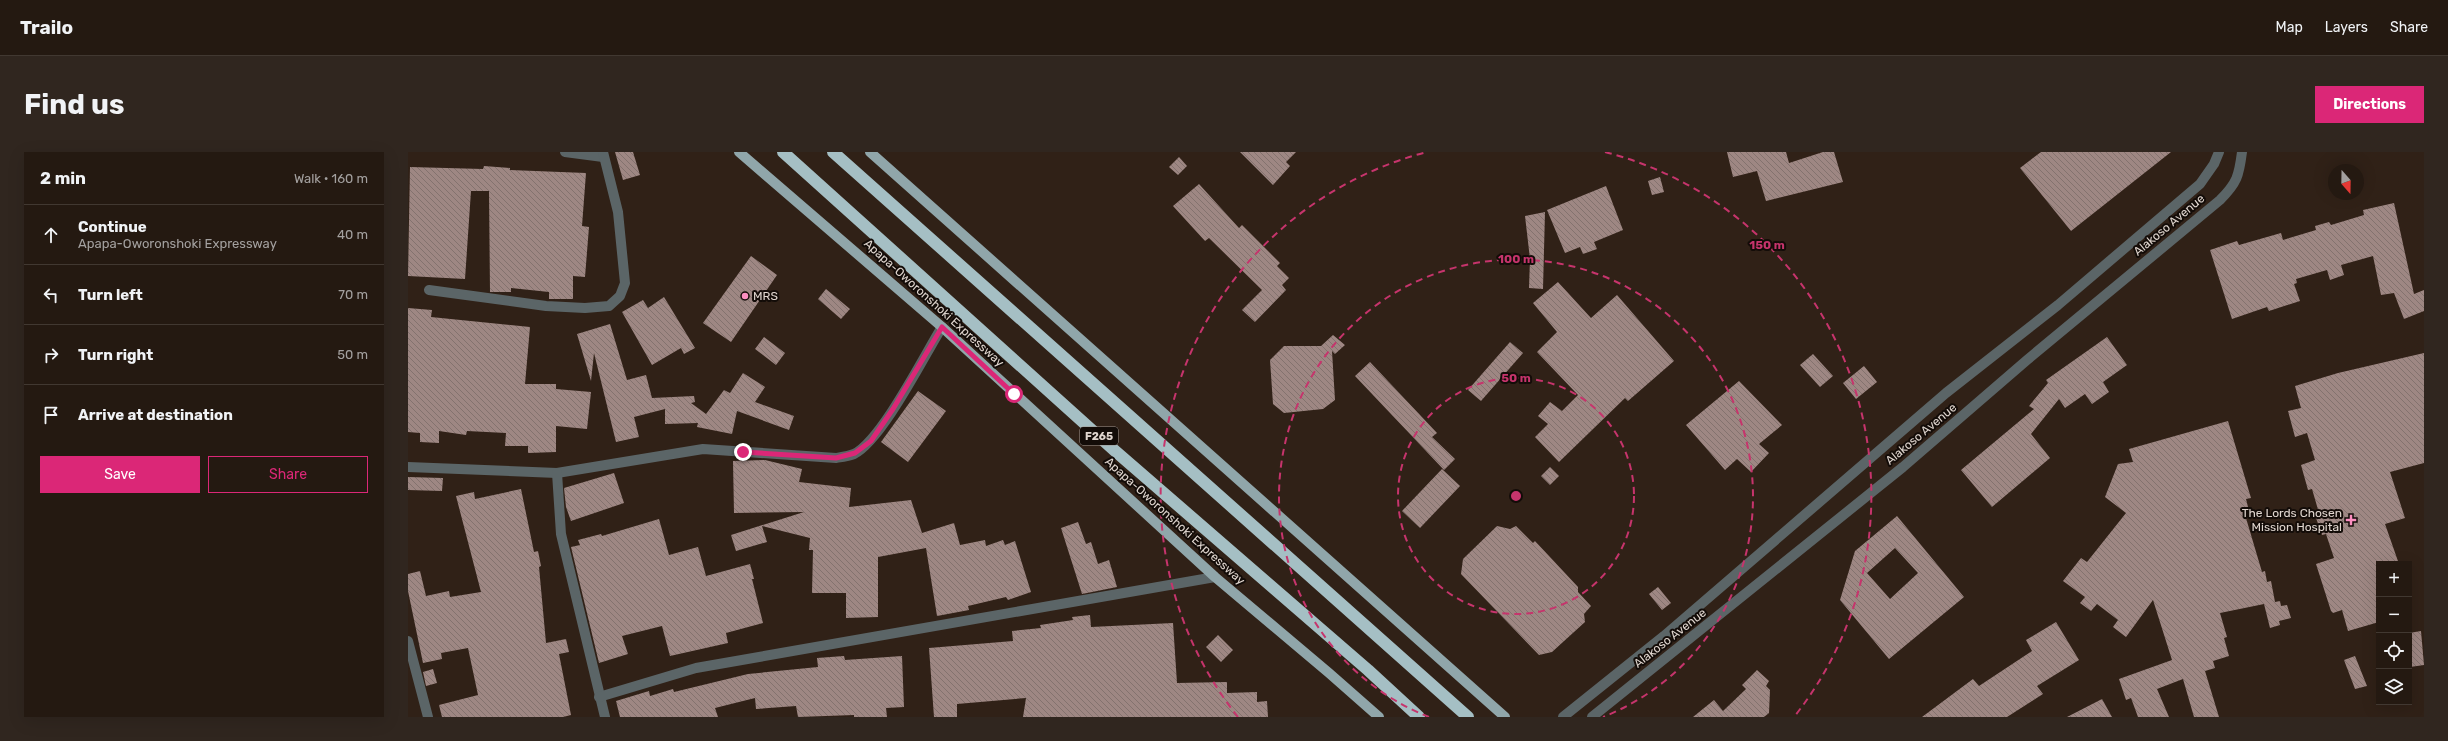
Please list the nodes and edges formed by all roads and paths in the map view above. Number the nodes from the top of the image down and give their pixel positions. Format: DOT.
graph roads {
  1 [pos="565,152"];
  2 [pos="739,152"];
  3 [pos="782,152"];
  4 [pos="833,152"];
  5 [pos="870,152"];
  6 [pos="2219,152"];
  7 [pos="2242,152"];
  8 [pos="603,154"];
  9 [pos="429,290"];
  10 [pos="942,327"];
  11 [pos="408,467"];
  12 [pos="557,473"];
  13 [pos="1215,577"];
  14 [pos="408,641"];
  15 [pos="600,697"];
  16 [pos="428,717"];
  17 [pos="605,717"];
  18 [pos="1379,717"];
  19 [pos="1420,717"];
  20 [pos="1468,717"];
  21 [pos="1505,717"];
  22 [pos="1563,717"];
  23 [pos="1592,717"];
  1 -- 8 [label="street"];
  2 -- 10 [label="main road, Apapa-Oworonshoki Expressway"];
  3 -- 19 [label="highway, Apapa-Oworonshoki Expressway / F265"];
  4 -- 20 [label="highway, F265"];
  5 -- 21 [label="main road"];
  6 -- 22 [label="street, Alakoso Avenue"];
  7 -- 23 [label="street, Alakoso Avenue"];
  8 -- 9 [label="street"];
  10 -- 12 [label="street"];
  10 -- 13 [label="main road, Apapa-Oworonshoki Expressway"];
  11 -- 12 [label="street"];
  12 -- 15 [label="street"];
  13 -- 15 [label="street"];
  13 -- 18 [label="main road, Apapa-Oworonshoki Expressway"];
  14 -- 16 [label="street"];
  15 -- 17 [label="street"];
}
